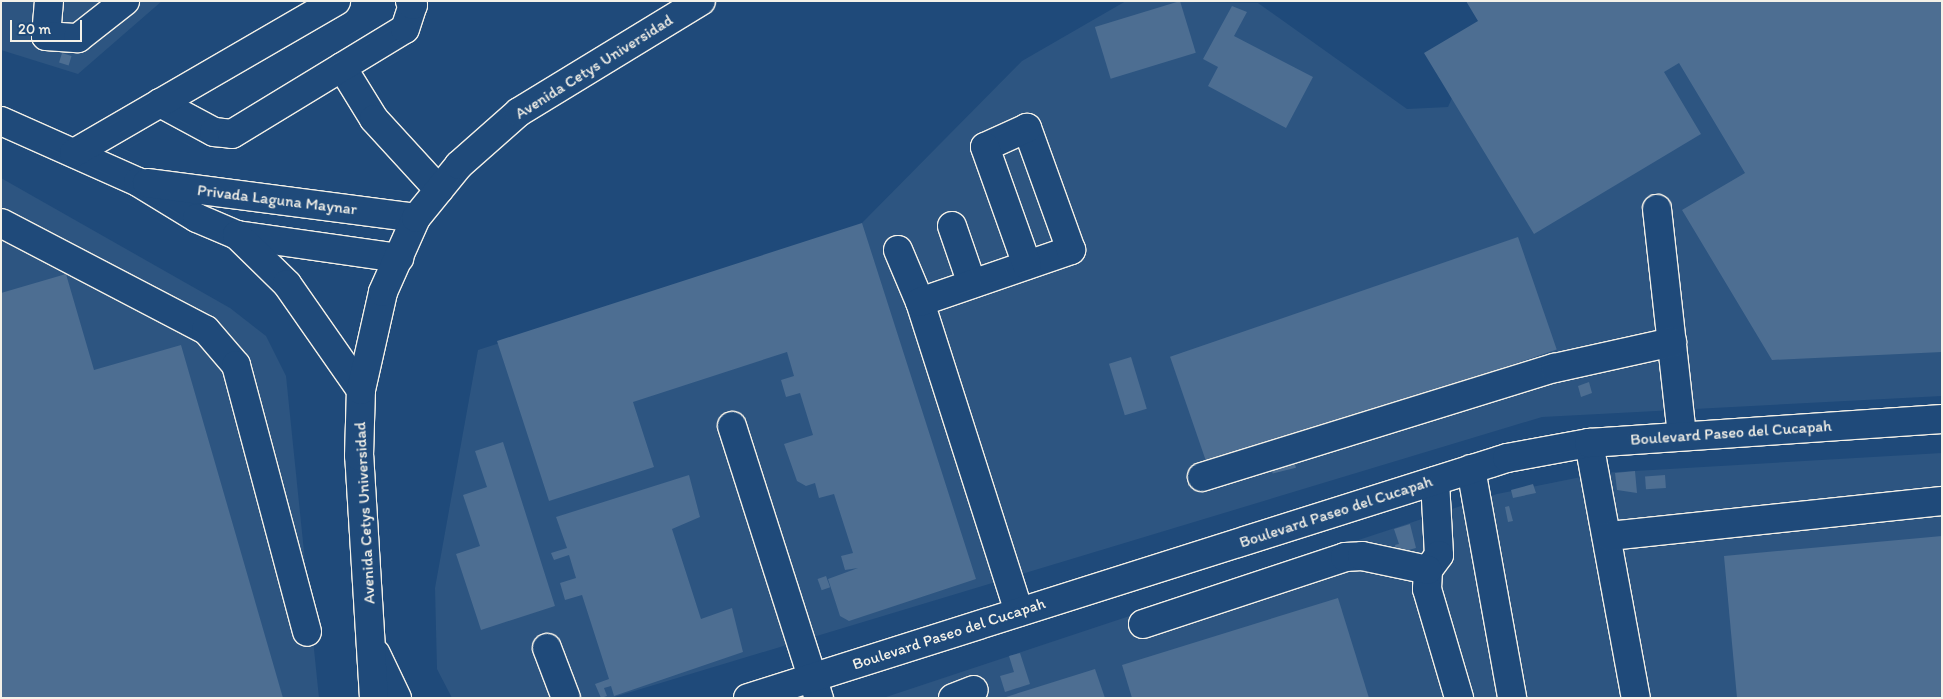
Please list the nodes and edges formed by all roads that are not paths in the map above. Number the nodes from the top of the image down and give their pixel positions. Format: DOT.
graph roads {
  1 [pos="50,1"];
  2 [pos="125,1"];
  3 [pos="336,1"];
  4 [pos="410,1"];
  5 [pos="701,1"];
  6 [pos="342,67"];
  7 [pos="160,103"];
  8 [pos="1,121"];
  9 [pos="74,153"];
  10 [pos="138,182"];
  11 [pos="439,190"];
  12 [pos="1657,209"];
  13 [pos="416,218"];
  14 [pos="1,223"];
  15 [pos="952,226"];
  16 [pos="237,235"];
  17 [pos="898,250"];
  18 [pos="398,258"];
  19 [pos="1027,265"];
  20 [pos="972,284"];
  21 [pos="920,302"];
  22 [pos="1672,342"];
  23 [pos="362,390"];
  24 [pos="1942,419"];
  25 [pos="732,426"];
  26 [pos="1682,436"];
  27 [pos="1589,443"];
  28 [pos="1471,469"];
  29 [pos="1202,477"];
  30 [pos="1435,481"];
  31 [pos="1942,501"];
  32 [pos="1609,536"];
  33 [pos="1428,570"];
  34 [pos="1019,612"];
  35 [pos="1143,624"];
  36 [pos="307,632"];
  37 [pos="372,644"];
  38 [pos="547,648"];
  39 [pos="816,687"];
  40 [pos="370,691"];
  41 [pos="397,698"];
  42 [pos="566,698"];
  43 [pos="748,698"];
  44 [pos="1460,698"];
  45 [pos="1512,698"];
  46 [pos="1636,698"];
  1 -- 2 [label="main road"];
  3 -- 7 [label="main road"];
  4 -- 6 [label="main road"];
  5 -- 11 [label="main road, Avenida Cetys Universidad"];
  6 -- 7 [label="main road"];
  6 -- 11 [label="main road"];
  7 -- 9 [label="main road"];
  8 -- 9 [label="main road, Privada Laguna Maynar"];
  9 -- 10 [label="main road, Privada Laguna Maynar"];
  10 -- 13 [label="main road, Privada Laguna Maynar"];
  10 -- 16 [label="main road, Privada Laguna Maynar"];
  11 -- 13 [label="main road, Avenida Cetys Universidad"];
  12 -- 22 [label="main road"];
  13 -- 18 [label="main road, Avenida Cetys Universidad"];
  14 -- 36 [label="main road"];
  15 -- 20 [label="main road"];
  16 -- 18 [label="main road, Privada Laguna Maynar"];
  16 -- 23 [label="main road"];
  17 -- 21 [label="main road"];
  18 -- 23 [label="main road, Avenida Cetys Universidad"];
  19 -- 19 [label="main road"];
  19 -- 20 [label="main road"];
  20 -- 21 [label="main road"];
  21 -- 34 [label="main road"];
  22 -- 26 [label="main road"];
  22 -- 29 [label="main road"];
  23 -- 37 [label="main road, Avenida Cetys Universidad"];
  24 -- 26 [label="main road, Boulevard Paseo del Cucapah"];
  25 -- 39 [label="main road"];
  26 -- 27 [label="main road, Boulevard Paseo del Cucapah"];
  27 -- 28 [label="main road, Boulevard Paseo del Cucapah"];
  27 -- 32 [label="main road"];
  28 -- 30 [label="main road, Boulevard Paseo del Cucapah"];
  28 -- 45 [label="main road"];
  30 -- 33 [label="main road"];
  30 -- 34 [label="main road, Boulevard Paseo del Cucapah"];
  31 -- 32 [label="main road"];
  32 -- 46 [label="main road"];
  33 -- 35 [label="main road"];
  33 -- 44 [label="main road"];
  34 -- 39 [label="main road, Boulevard Paseo del Cucapah"];
  37 -- 40 [label="main road, Avenida Cetys Universidad"];
  37 -- 41 [label="main road"];
  38 -- 42 [label="main road"];
  39 -- 43 [label="main road, Boulevard Paseo del Cucapah"];
}
